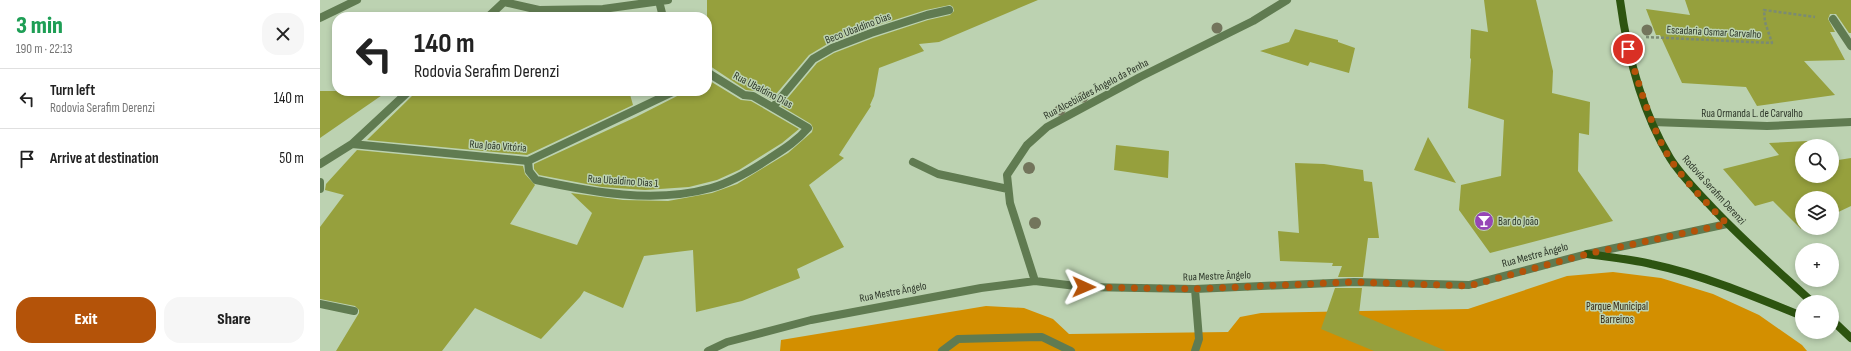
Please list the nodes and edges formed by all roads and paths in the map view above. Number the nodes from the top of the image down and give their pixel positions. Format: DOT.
graph roads {
  1 [pos="357,0"];
  2 [pos="668,0"];
  3 [pos="1287,0"];
  4 [pos="1620,0"];
  5 [pos="505,1"];
  6 [pos="659,1"];
  7 [pos="949,10"];
  8 [pos="332,12"];
  9 [pos="332,12"];
  10 [pos="493,12"];
  11 [pos="662,12"];
  12 [pos="320,18"];
  13 [pos="1833,19"];
  14 [pos="1625,36"];
  15 [pos="1851,46"];
  16 [pos="712,75"];
  17 [pos="404,96"];
  18 [pos="664,96"];
  19 [pos="773,107"];
  20 [pos="1652,122"];
  21 [pos="1851,122"];
  22 [pos="808,128"];
  23 [pos="352,144"];
  24 [pos="528,161"];
  25 [pos="913,162"];
  26 [pos="320,164"];
  27 [pos="320,182"];
  28 [pos="320,189"];
  29 [pos="1008,189"];
  30 [pos="1727,224"];
  31 [pos="1587,254"];
  32 [pos="1035,281"];
  33 [pos="1194,289"];
  34 [pos="1804,295"];
  35 [pos="320,304"];
  36 [pos="354,311"];
  37 [pos="1795,313"];
  38 [pos="1839,327"];
  39 [pos="1839,332"];
  40 [pos="1850,337"];
  41 [pos="708,351"];
  42 [pos="942,351"];
  43 [pos="1071,351"];
  44 [pos="1195,351"];
  1 -- 9 [label="street"];
  2 -- 6 [label="street"];
  3 -- 29 [label="street, Rua Alcebiades Ângelo da Penha"];
  4 -- 14 [label="main road, Rodovia Serafim Derenzi"];
  5 -- 6 [label="street"];
  5 -- 10 [label="street"];
  6 -- 11 [label="street"];
  7 -- 19 [label="street, Beco Ubaldino Dias"];
  8 -- 12 [label="street"];
  13 -- 14 [label="path, Escadaria Osmar Carvalho"];
  13 -- 15 [label="street"];
  14 -- 20 [label="main road, Rodovia Serafim Derenzi"];
  16 -- 19 [label="street, Rua Ubaldino Dias"];
  17 -- 23 [label="street"];
  18 -- 24 [label="street, Rua João Vitória"];
  19 -- 22 [label="street, Rua Ubaldino Dias"];
  20 -- 21 [label="street, Rua Ormanda L. de Carvalho"];
  20 -- 30 [label="main road, Rodovia Serafim Derenzi"];
  22 -- 24 [label="street, Rua Ubaldino Dias 1"];
  23 -- 24 [label="street, Rua João Vitória"];
  23 -- 26 [label="street"];
  25 -- 29 [label="street"];
  27 -- 28 [label="street"];
  29 -- 32 [label="street, Rua Alcebiades Ângelo da Penha"];
  30 -- 31 [label="street, Rua Mestre Ângelo"];
  30 -- 34 [label="main road, Rodovia Serafim Derenzi"];
  31 -- 33 [label="street, Rua Mestre Ângelo"];
  31 -- 37 [label="main road"];
  32 -- 33 [label="street, Rua Mestre Ângelo"];
  32 -- 41 [label="street, Rua Mestre Ângelo"];
  33 -- 44 [label="street"];
  35 -- 36 [label="street"];
  38 -- 40 [label="main road"];
  39 -- 40 [label="main road"];
  42 -- 43 [label="street"];
}
